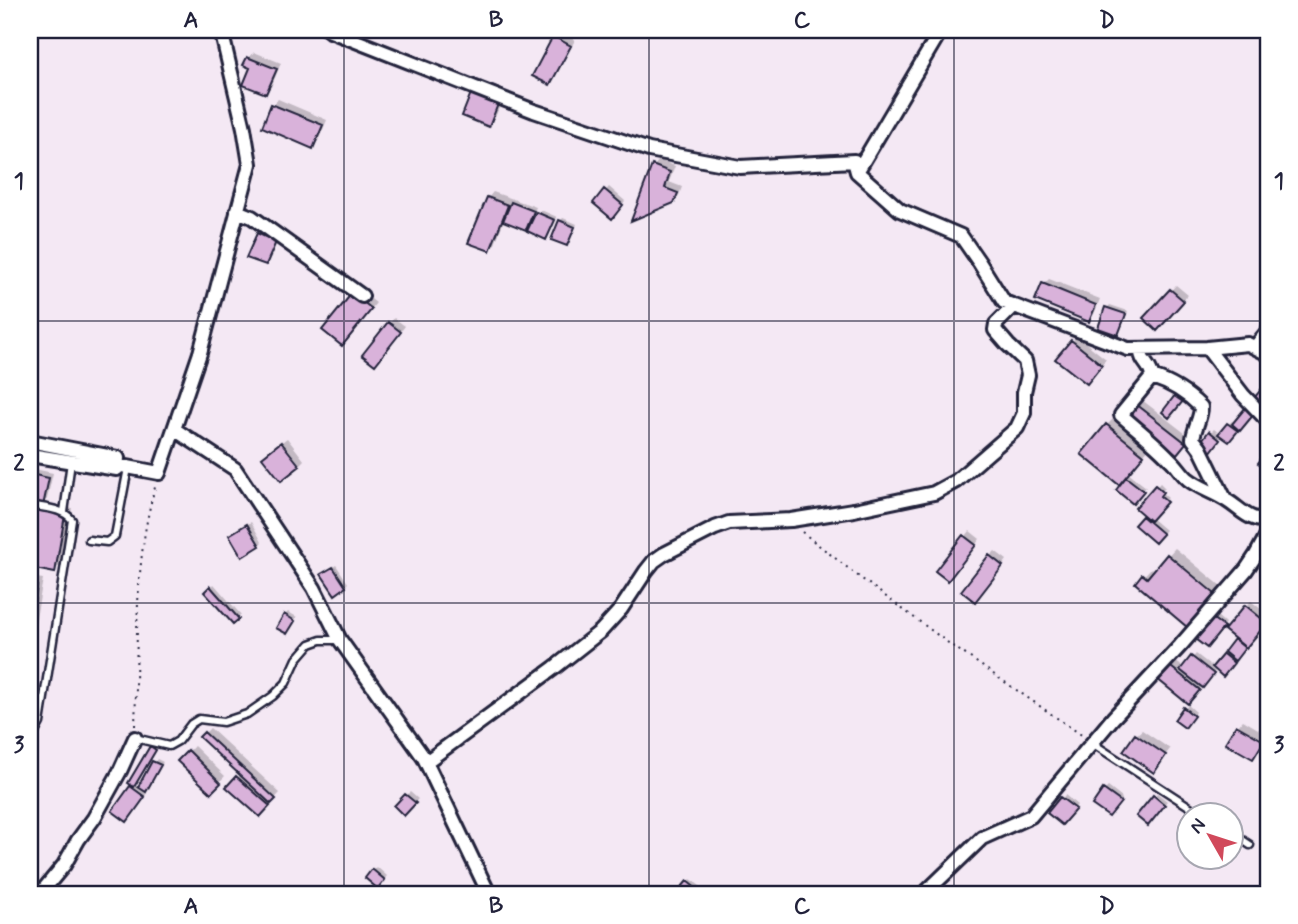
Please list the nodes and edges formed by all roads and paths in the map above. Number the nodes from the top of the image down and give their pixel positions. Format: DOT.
graph roads {
  1 [pos="221,30"];
  2 [pos="328,30"];
  3 [pos="941,30"];
  4 [pos="857,172"];
  5 [pos="237,211"];
  6 [pos="362,296"];
  7 [pos="1014,306"];
  8 [pos="1268,331"];
  9 [pos="1255,347"];
  10 [pos="1207,348"];
  11 [pos="1141,349"];
  12 [pos="1268,354"];
  13 [pos="1152,377"];
  14 [pos="1268,419"];
  15 [pos="174,429"];
  16 [pos="30,441"];
  17 [pos="30,455"];
  18 [pos="71,462"];
  19 [pos="123,466"];
  20 [pos="159,473"];
  21 [pos="1225,499"];
  22 [pos="30,505"];
  23 [pos="64,512"];
  24 [pos="791,520"];
  25 [pos="1268,521"];
  26 [pos="1268,533"];
  27 [pos="89,540"];
  28 [pos="340,640"];
  29 [pos="135,738"];
  30 [pos="30,741"];
  31 [pos="1092,743"];
  32 [pos="426,762"];
  33 [pos="1183,802"];
  34 [pos="1246,842"];
  35 [pos="1250,845"];
  36 [pos="40,894"];
  37 [pos="489,894"];
  38 [pos="924,894"];
  1 -- 5 [label="street"];
  2 -- 4 [label="street"];
  3 -- 4 [label="street"];
  4 -- 7 [label="street"];
  5 -- 6 [label="street"];
  5 -- 15 [label="street"];
  7 -- 11 [label="street"];
  7 -- 24 [label="street"];
  8 -- 9 [label="street"];
  9 -- 10 [label="street"];
  9 -- 12 [label="street"];
  10 -- 11 [label="street"];
  10 -- 14 [label="street"];
  11 -- 13 [label="street"];
  13 -- 21 [label="street"];
  13 -- 21 [label="street"];
  15 -- 20 [label="street"];
  15 -- 28 [label="street"];
  16 -- 19 [label="street"];
  17 -- 18 [label="street"];
  18 -- 19 [label="street"];
  18 -- 23 [label="lane"];
  19 -- 20 [label="street"];
  19 -- 27 [label="lane"];
  20 -- 29 [label="path"];
  21 -- 25 [label="street"];
  22 -- 23 [label="lane"];
  23 -- 30 [label="lane"];
  24 -- 31 [label="path"];
  24 -- 32 [label="street"];
  26 -- 31 [label="street"];
  28 -- 29 [label="lane"];
  28 -- 32 [label="street"];
  29 -- 36 [label="street"];
  31 -- 33 [label="lane"];
  31 -- 38 [label="street"];
  32 -- 37 [label="street"];
  34 -- 35 [label="lane"];
}
